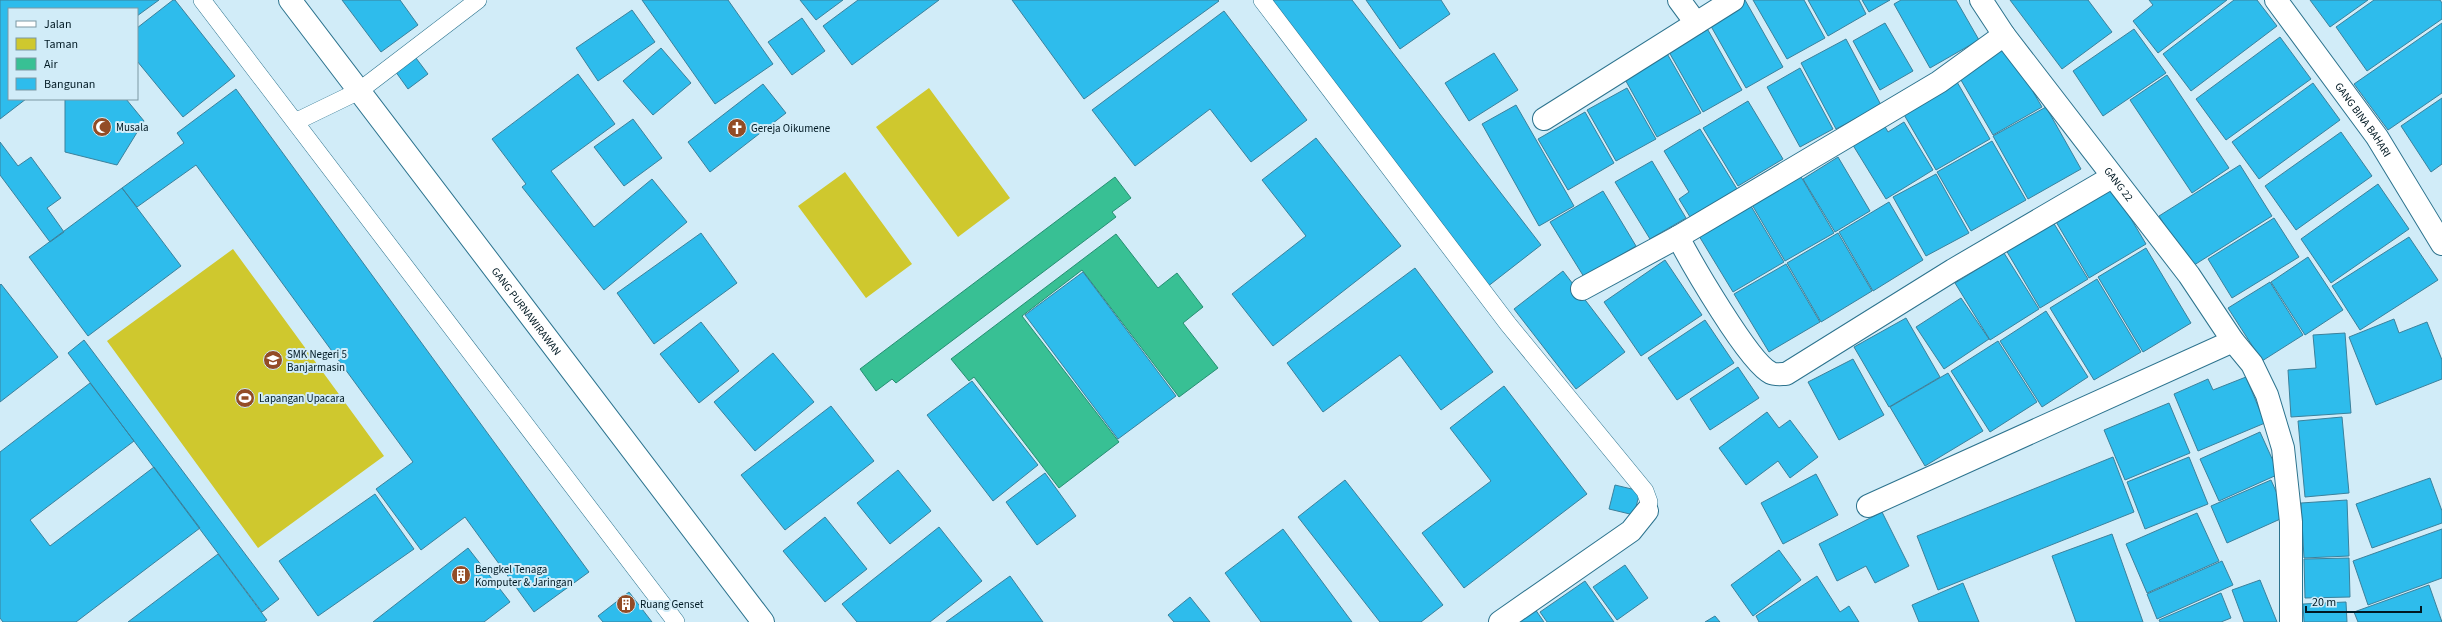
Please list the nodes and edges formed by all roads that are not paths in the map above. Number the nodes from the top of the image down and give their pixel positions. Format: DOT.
graph roads {
  1 [pos="202,0"];
  2 [pos="290,0"];
  3 [pos="478,0"];
  4 [pos="1262,0"];
  5 [pos="1679,0"];
  6 [pos="1733,0"];
  7 [pos="1981,0"];
  8 [pos="2276,0"];
  9 [pos="1696,23"];
  10 [pos="2004,35"];
  11 [pos="359,91"];
  12 [pos="1544,120"];
  13 [pos="295,122"];
  14 [pos="2112,177"];
  15 [pos="1678,237"];
  16 [pos="2442,244"];
  17 [pos="1582,289"];
  18 [pos="2233,341"];
  19 [pos="1868,506"];
  20 [pos="1647,512"];
  21 [pos="676,622"];
  22 [pos="763,622"];
  23 [pos="1500,622"];
  24 [pos="2291,622"];
  1 -- 13 [label="lane"];
  2 -- 11 [label="street, GANG PURNAWIRAWAN"];
  3 -- 11 [label="lane"];
  4 -- 20 [label="lane"];
  5 -- 9 [label="street"];
  6 -- 9 [label="street"];
  7 -- 10 [label="street, GANG 22"];
  8 -- 16 [label="street, GANG BINA BAHARI"];
  9 -- 12 [label="street"];
  10 -- 14 [label="street, GANG 22"];
  10 -- 15 [label="street"];
  11 -- 13 [label="lane"];
  11 -- 22 [label="street, GANG PURNAWIRAWAN"];
  13 -- 21 [label="lane"];
  14 -- 15 [label="street"];
  14 -- 18 [label="street, GANG 22"];
  15 -- 17 [label="street"];
  18 -- 19 [label="street"];
  18 -- 24 [label="street, GANG 22"];
  20 -- 23 [label="street"];
}
